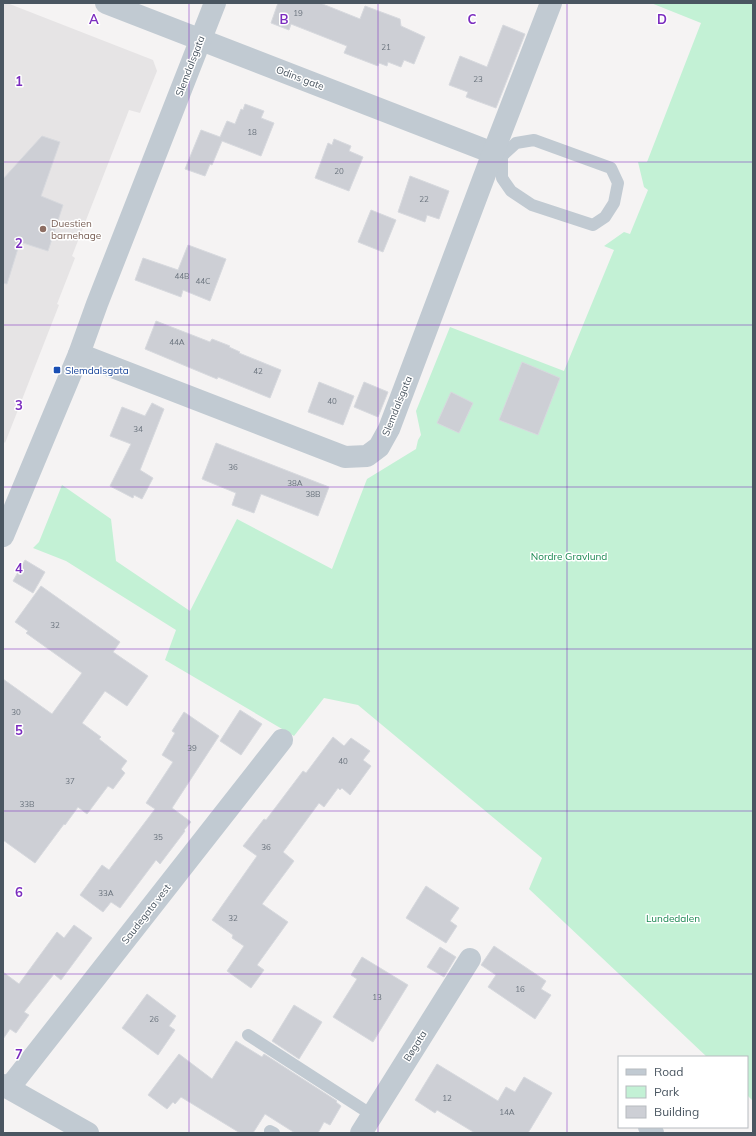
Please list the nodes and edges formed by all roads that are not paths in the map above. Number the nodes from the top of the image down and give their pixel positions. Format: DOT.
graph roads {
  1 [pos="106,3"];
  2 [pos="215,3"];
  3 [pos="551,3"];
  4 [pos="200,40"];
  5 [pos="497,155"];
  6 [pos="79,354"];
  7 [pos="3,536"];
  8 [pos="282,740"];
  9 [pos="470,959"];
  10 [pos="248,1035"];
  11 [pos="6,1086"];
  12 [pos="366,1124"];
  13 [pos="88,1133"];
  1 -- 4 [label="street, Odins gate"];
  2 -- 4 [label="street, Slemdalsgata"];
  3 -- 5 [label="street"];
  4 -- 5 [label="street, Odins gate"];
  4 -- 6 [label="street, Slemdalsgata"];
  5 -- 5 [label="lane"];
  5 -- 6 [label="street, Slemdalsgata"];
  6 -- 7 [label="street, Slemdalsgata"];
  8 -- 11 [label="street, Saudegata vest"];
  9 -- 12 [label="street, Bøgata"];
  10 -- 12 [label="lane"];
  11 -- 13 [label="street"];
}
